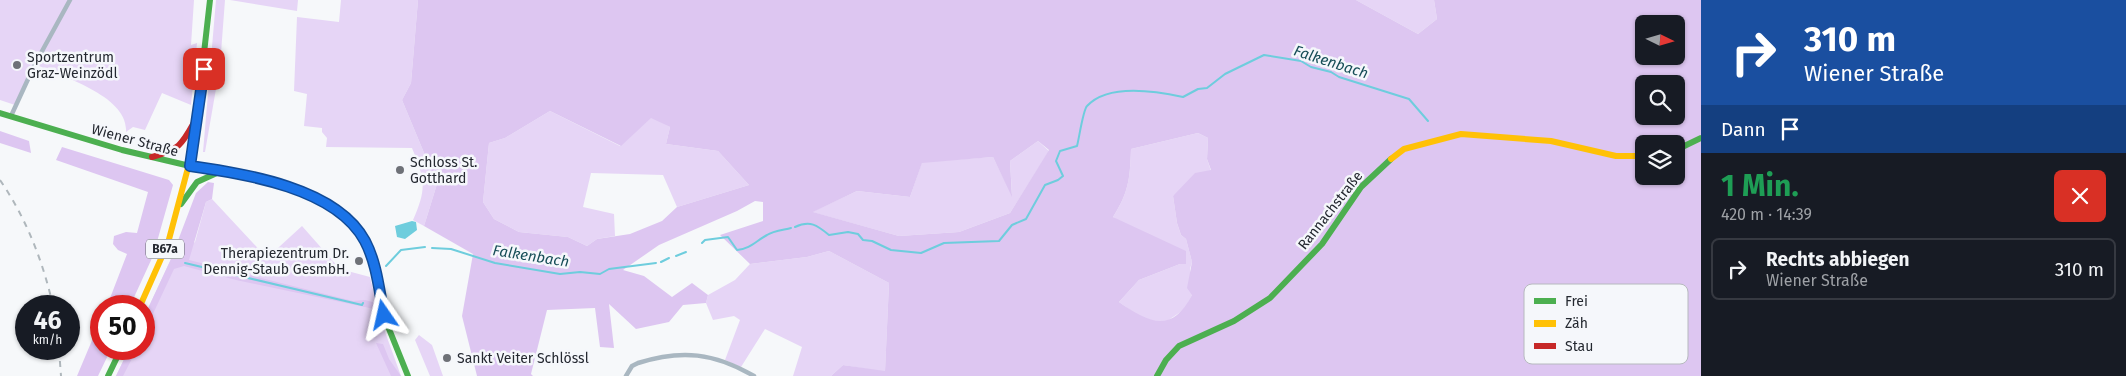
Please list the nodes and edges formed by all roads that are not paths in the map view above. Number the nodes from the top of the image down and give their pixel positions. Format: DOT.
graph roads {
  1 [pos="70,0"];
  2 [pos="210,0"];
  3 [pos="0,113"];
  4 [pos="11,116"];
  5 [pos="198,117"];
  6 [pos="1701,138"];
  7 [pos="1685,146"];
  8 [pos="1635,156"];
  9 [pos="150,157"];
  10 [pos="190,166"];
  11 [pos="219,172"];
  12 [pos="180,206"];
  13 [pos="145,295"];
  14 [pos="115,360"];
  15 [pos="108,376"];
  16 [pos="408,376"];
  17 [pos="626,376"];
  18 [pos="754,376"];
  19 [pos="1157,376"];
  1 -- 4 [label="street"];
  2 -- 5 [label="main road, Wiener Straße"];
  3 -- 4 [label="main road, Wiener Straße"];
  4 -- 9 [label="main road, Wiener Straße"];
  5 -- 9 [label="main road"];
  5 -- 10 [label="main road, Wiener Straße"];
  6 -- 7 [label="main road"];
  8 -- 19 [label="main road, Rannachstraße"];
  9 -- 10 [label="main road, Wiener Straße"];
  10 -- 11 [label="main road"];
  10 -- 12 [label="main road, B67a"];
  11 -- 12 [label="main road"];
  11 -- 16 [label="main road"];
  12 -- 13 [label="main road, B67a"];
  14 -- 15 [label="main road"];
  17 -- 18 [label="street"];
}
